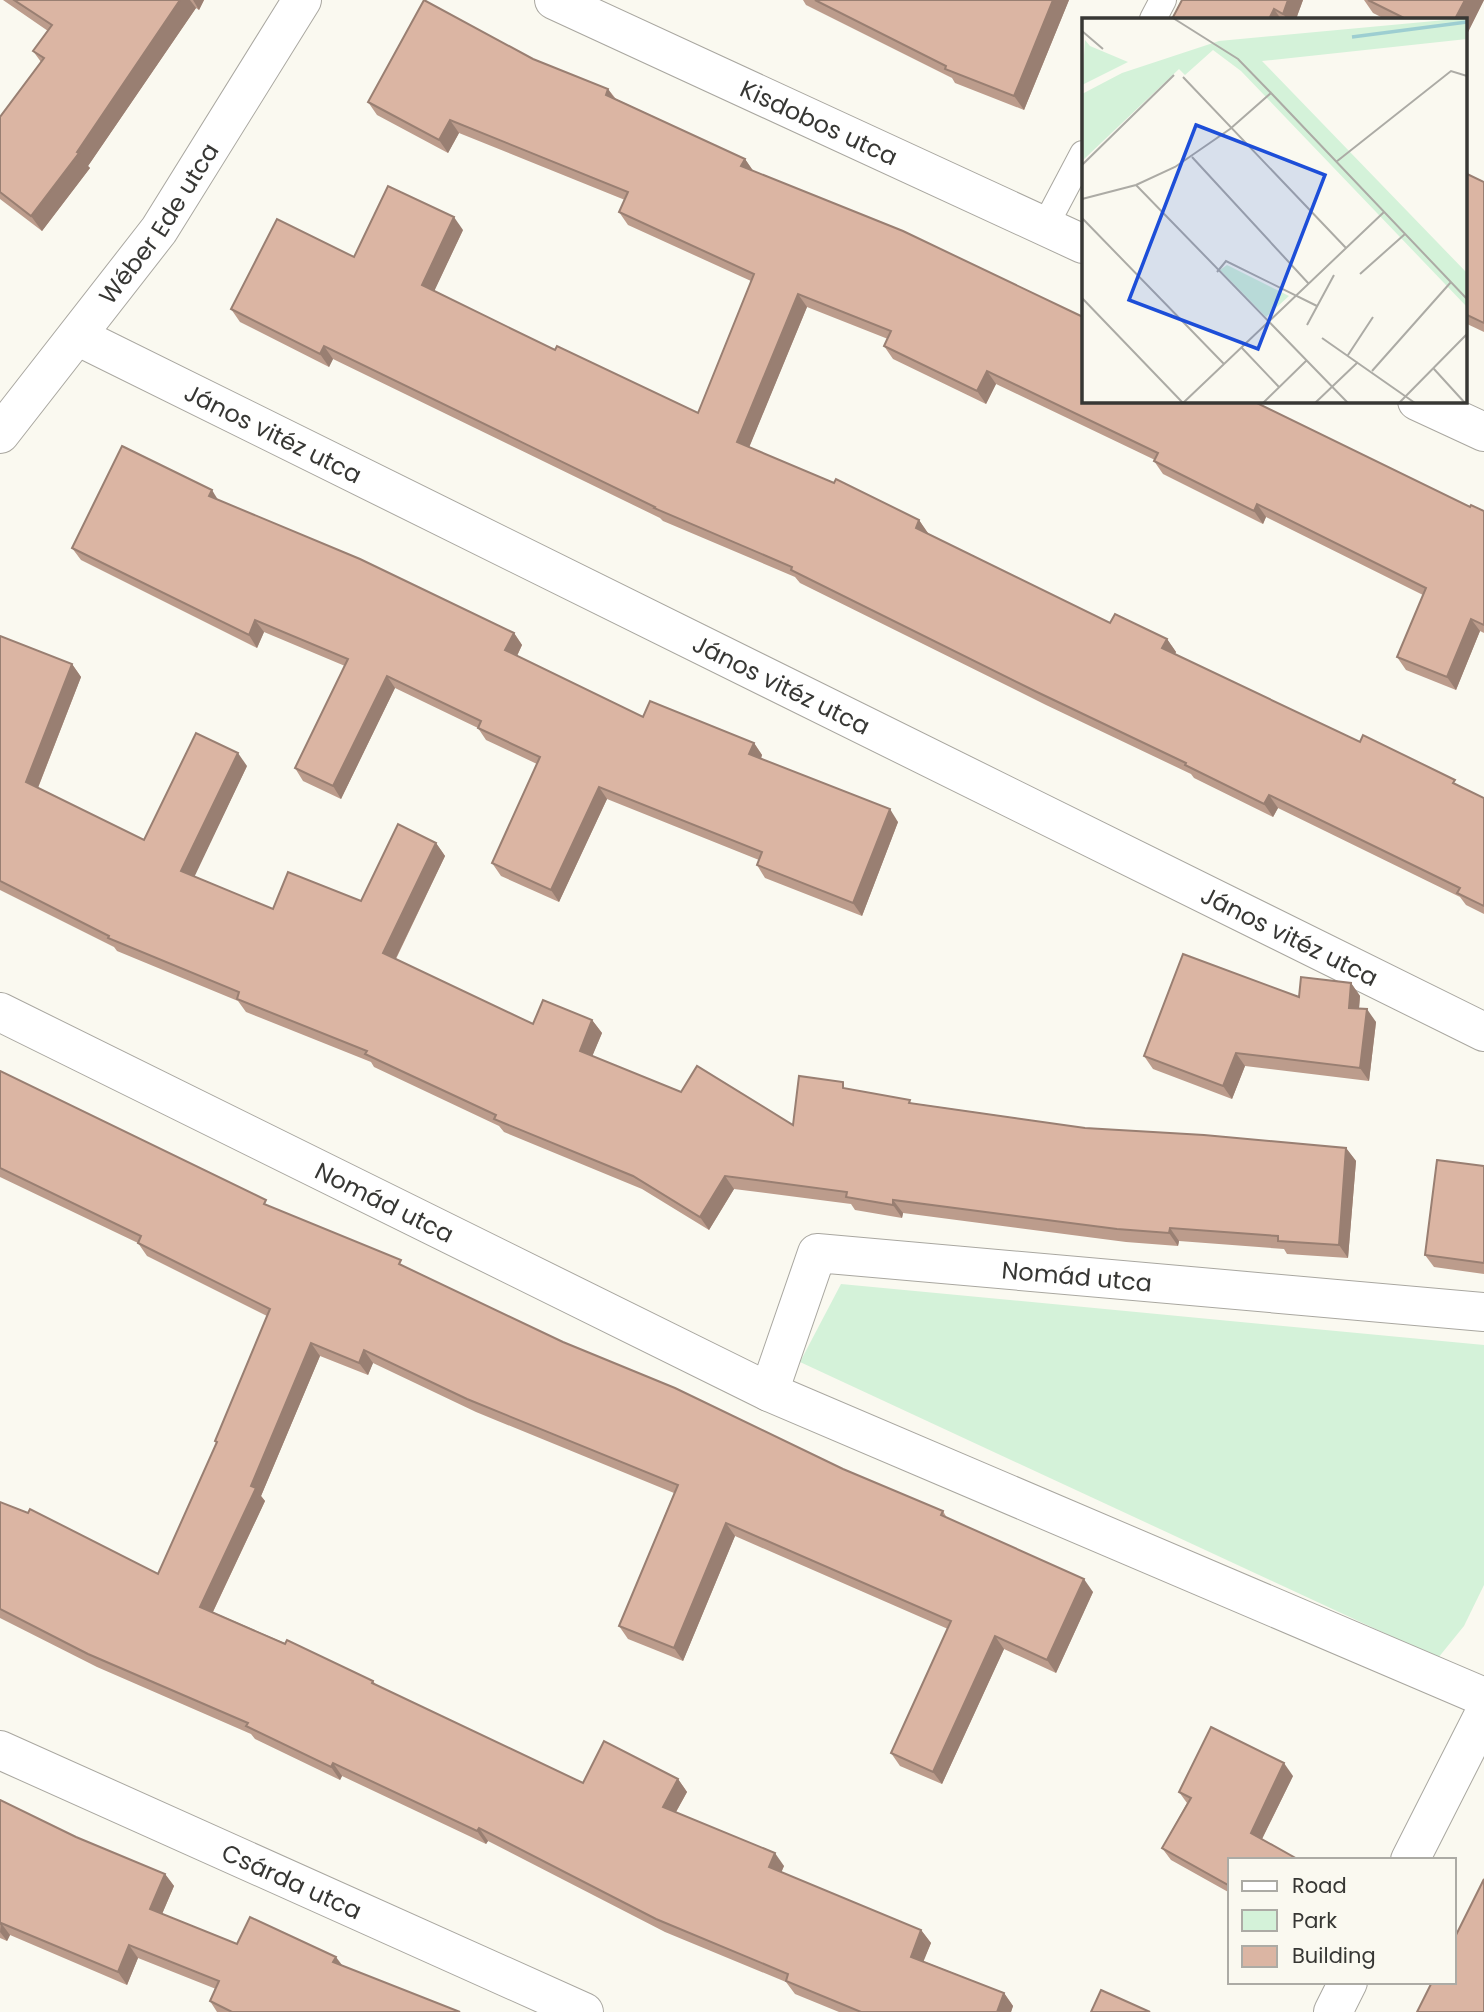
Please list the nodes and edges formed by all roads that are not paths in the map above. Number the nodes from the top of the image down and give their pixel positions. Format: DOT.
graph roads {
  1 [pos="302,0"];
  2 [pos="554,0"];
  3 [pos="1163,0"];
  4 [pos="1154,18"];
  5 [pos="1082,156"];
  6 [pos="1045,226"];
  7 [pos="1082,244"];
  8 [pos="78,335"];
  9 [pos="1419,402"];
  10 [pos="1484,432"];
  11 [pos="0,434"];
  12 [pos="0,1012"];
  13 [pos="1484,1032"];
  14 [pos="1484,1312"];
  15 [pos="769,1392"];
  16 [pos="1484,1697"];
  17 [pos="1484,1714"];
  18 [pos="0,1750"];
  19 [pos="1411,1858"];
  20 [pos="1347,1984"];
  21 [pos="584,2012"];
  22 [pos="1333,2012"];
  1 -- 8 [label="street, Wéber Ede utca"];
  2 -- 6 [label="street, Kisdobos utca"];
  3 -- 4 [label="lane"];
  5 -- 6 [label="lane"];
  6 -- 7 [label="street, Kisdobos utca"];
  8 -- 11 [label="street, Wéber Ede utca"];
  8 -- 13 [label="street, János vitéz utca"];
  9 -- 10 [label="street"];
  12 -- 15 [label="street, Nomád utca"];
  14 -- 15 [label="street, Nomád utca"];
  15 -- 16 [label="street, Nomád utca"];
  17 -- 19 [label="street"];
  18 -- 21 [label="street, Csárda utca"];
  20 -- 22 [label="street"];
}
